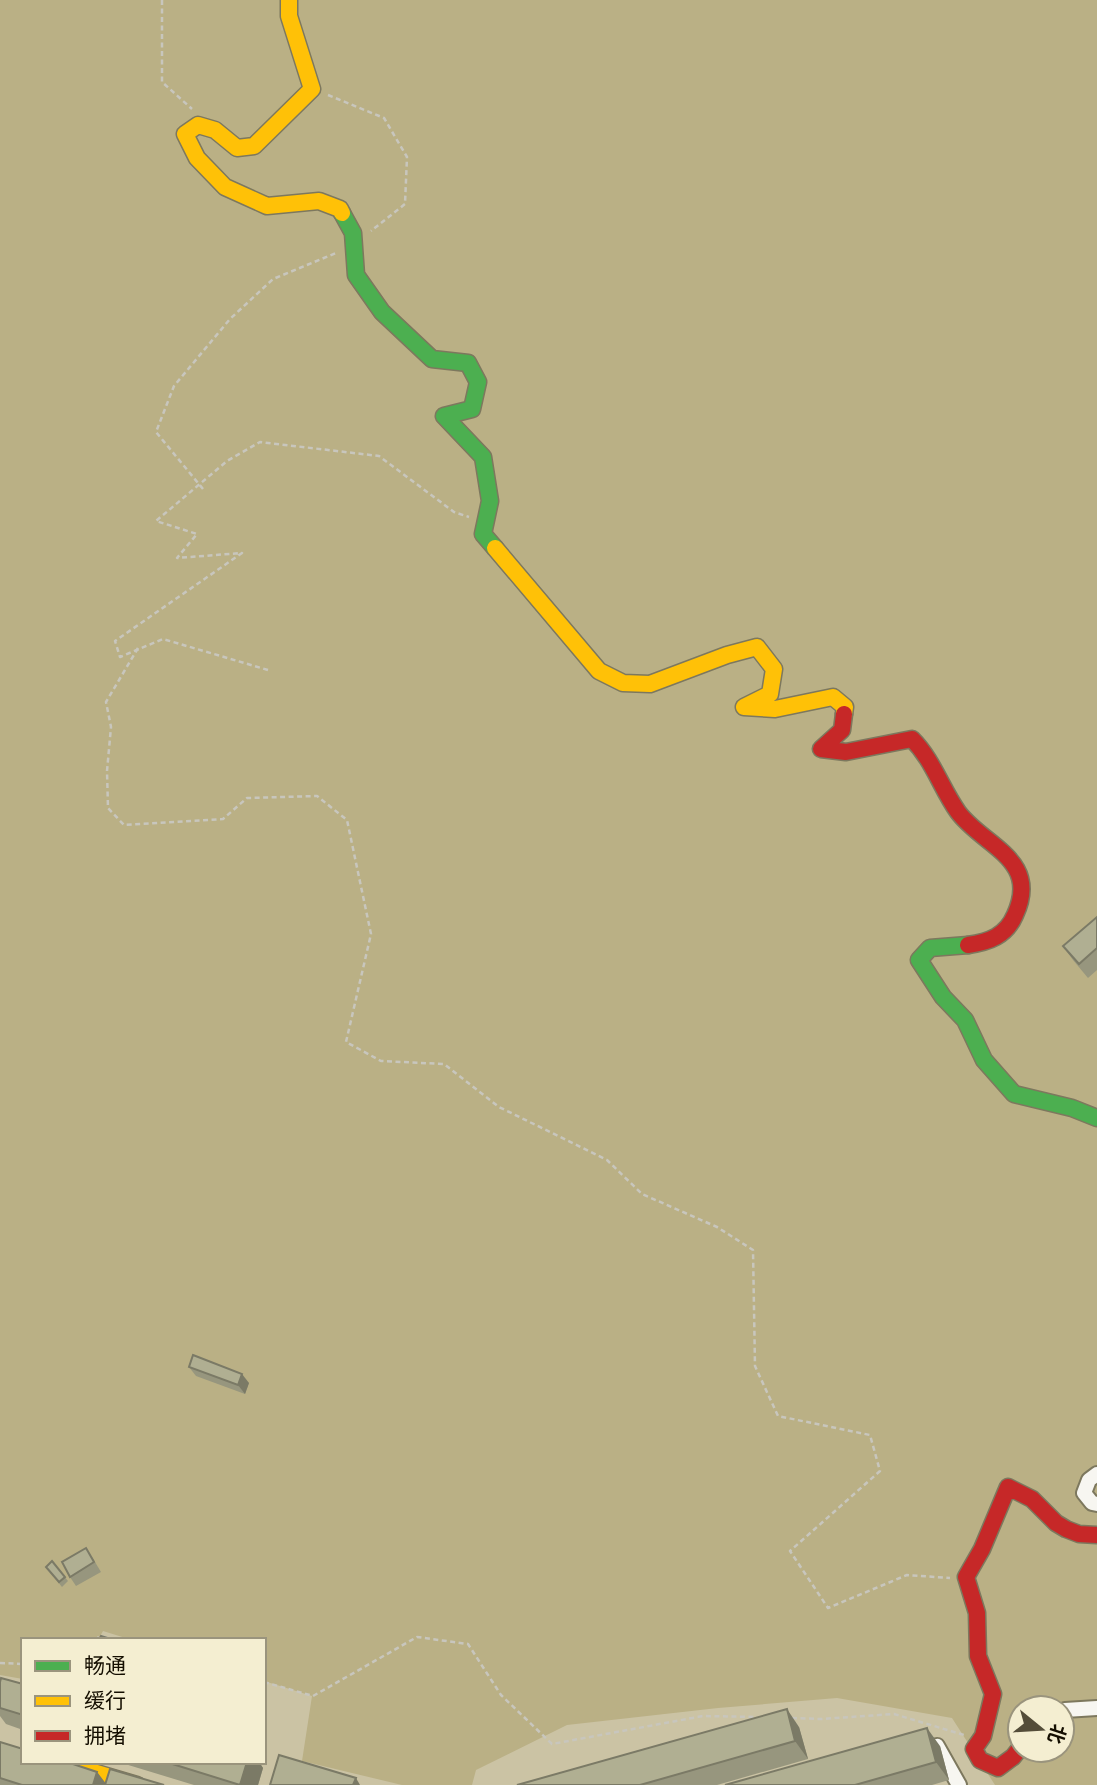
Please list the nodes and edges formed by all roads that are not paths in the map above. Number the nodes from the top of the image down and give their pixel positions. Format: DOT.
graph roads {
  1 [pos="289,0"];
  2 [pos="1097,1118"];
  3 [pos="1097,1474"];
  4 [pos="1097,1504"];
  5 [pos="1097,1535"];
  6 [pos="1097,1708"];
  7 [pos="1076,1709"];
  8 [pos="910,1754"];
  9 [pos="1006,1761"];
  10 [pos="66,1764"];
  11 [pos="137,1785"];
  12 [pos="959,1785"];
  1 -- 2 [label="street"];
  3 -- 4 [label="street"];
  5 -- 9 [label="street"];
  6 -- 7 [label="street"];
  8 -- 12 [label="street"];
  10 -- 11 [label="street"];
}
